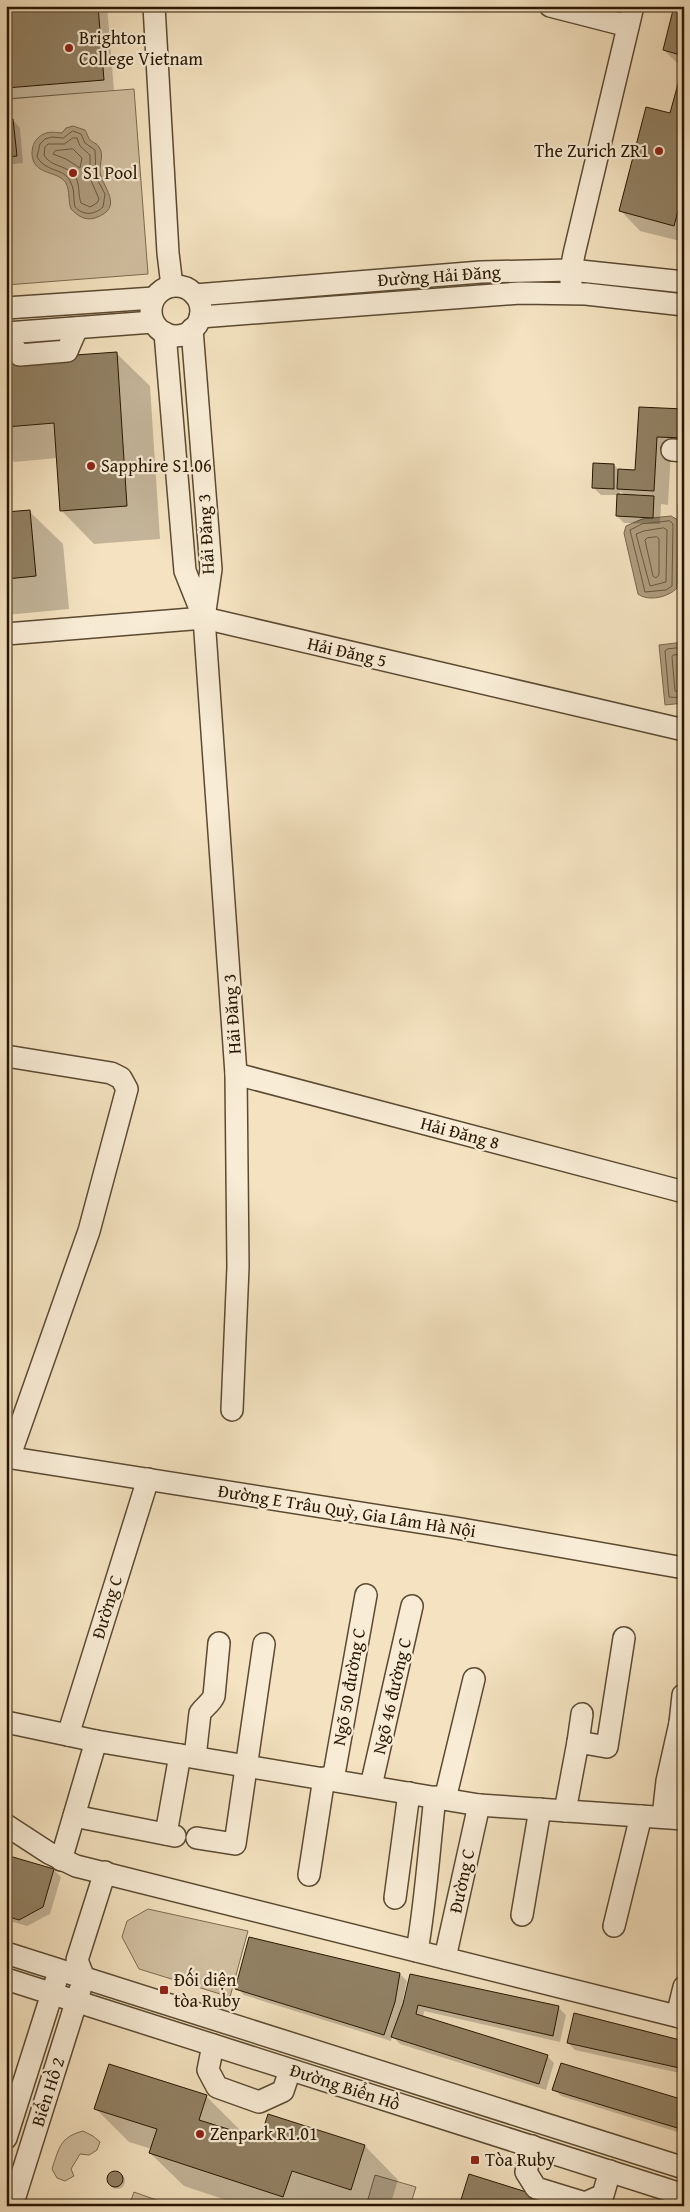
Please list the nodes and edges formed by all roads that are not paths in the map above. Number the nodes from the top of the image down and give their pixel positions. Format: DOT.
graph roads {
  1 [pos="154,6"];
  2 [pos="550,6"];
  3 [pos="631,16"];
  4 [pos="571,270"];
  5 [pos="684,282"];
  6 [pos="172,286"];
  7 [pos="571,294"];
  8 [pos="195,295"];
  9 [pos="154,298"];
  10 [pos="684,305"];
  11 [pos="6,308"];
  12 [pos="196,323"];
  13 [pos="77,328"];
  14 [pos="159,328"];
  15 [pos="6,333"];
  16 [pos="6,338"];
  17 [pos="204,618"];
  18 [pos="6,634"];
  19 [pos="684,730"];
  20 [pos="6,1056"];
  21 [pos="236,1074"];
  22 [pos="684,1192"];
  23 [pos="232,1410"];
  24 [pos="8,1458"];
  25 [pos="148,1479"];
  26 [pos="684,1568"];
  27 [pos="366,1595"];
  28 [pos="412,1606"];
  29 [pos="624,1638"];
  30 [pos="219,1643"];
  31 [pos="264,1644"];
  32 [pos="474,1679"];
  33 [pos="683,1696"];
  34 [pos="582,1714"];
  35 [pos="6,1722"];
  36 [pos="682,1723"];
  37 [pos="68,1735"];
  38 [pos="96,1741"];
  39 [pos="578,1742"];
  40 [pos="187,1756"];
  41 [pos="245,1765"];
  42 [pos="328,1779"];
  43 [pos="684,1779"];
  44 [pos="371,1786"];
  45 [pos="409,1793"];
  46 [pos="440,1798"];
  47 [pos="479,1805"];
  48 [pos="540,1809"];
  49 [pos="565,1811"];
  50 [pos="74,1816"];
  51 [pos="641,1816"];
  52 [pos="674,1818"];
  53 [pos="6,1825"];
  54 [pos="197,1838"];
  55 [pos="61,1860"];
  56 [pos="105,1872"];
  57 [pos="309,1875"];
  58 [pos="395,1898"];
  59 [pos="522,1915"];
  60 [pos="614,1926"];
  61 [pos="417,1951"];
  62 [pos="6,1953"];
  63 [pos="445,1958"];
  64 [pos="74,1969"];
  65 [pos="6,1980"];
  66 [pos="684,1987"];
  67 [pos="52,1994"];
  68 [pos="77,2002"];
  69 [pos="680,2017"];
  70 [pos="214,2045"];
  71 [pos="290,2070"];
  72 [pos="6,2138"];
  73 [pos="532,2146"];
  74 [pos="684,2168"];
  75 [pos="610,2172"];
  76 [pos="684,2195"];
  77 [pos="12,2206"];
  1 -- 6 [label="street"];
  2 -- 3 [label="street"];
  3 -- 4 [label="street"];
  4 -- 5 [label="street, Đường Hải Đăng"];
  4 -- 7 [label="street"];
  4 -- 8 [label="street, Đường Hải Đăng"];
  6 -- 8 [label="street"];
  6 -- 9 [label="street"];
  7 -- 10 [label="street, Đường Hải Đăng"];
  7 -- 12 [label="street, Đường Hải Đăng"];
  8 -- 12 [label="street"];
  9 -- 11 [label="street"];
  9 -- 14 [label="street"];
  12 -- 14 [label="street"];
  12 -- 17 [label="street, Hải Đăng 3"];
  13 -- 14 [label="street"];
  13 -- 15 [label="street"];
  13 -- 16 [label="street"];
  14 -- 17 [label="street, Hải Đăng 3"];
  17 -- 18 [label="street, Hải Đăng 5"];
  17 -- 19 [label="street, Hải Đăng 5"];
  17 -- 21 [label="street, Hải Đăng 3"];
  20 -- 24 [label="street, Đường E Trâu Quỳ, Gia Lâm Hà Nội"];
  21 -- 22 [label="street, Hải Đăng 8"];
  21 -- 23 [label="street, Hải Đăng 3"];
  24 -- 25 [label="street, Đường E Trâu Quỳ, Gia Lâm Hà Nội"];
  25 -- 26 [label="street, Đường E Trâu Quỳ, Gia Lâm Hà Nội"];
  25 -- 37 [label="street, Đường C"];
  27 -- 42 [label="street, Ngõ 50 đường C"];
  28 -- 44 [label="street, Ngõ 46 đường C"];
  29 -- 39 [label="street"];
  30 -- 40 [label="street"];
  31 -- 41 [label="street"];
  32 -- 46 [label="street, Đường C"];
  33 -- 36 [label="street"];
  34 -- 39 [label="street"];
  35 -- 37 [label="street"];
  36 -- 52 [label="street"];
  37 -- 38 [label="street"];
  38 -- 40 [label="street"];
  38 -- 50 [label="street"];
  39 -- 49 [label="street"];
  40 -- 41 [label="street"];
  40 -- 50 [label="street"];
  41 -- 42 [label="street"];
  41 -- 54 [label="street"];
  42 -- 44 [label="street"];
  42 -- 57 [label="street"];
  43 -- 52 [label="street"];
  44 -- 45 [label="street"];
  45 -- 46 [label="street"];
  45 -- 58 [label="street"];
  46 -- 47 [label="street"];
  46 -- 61 [label="street, Đường C"];
  47 -- 48 [label="street"];
  47 -- 63 [label="street, Đường C"];
  48 -- 49 [label="street"];
  48 -- 59 [label="street"];
  49 -- 51 [label="street"];
  50 -- 55 [label="street"];
  51 -- 52 [label="street"];
  51 -- 60 [label="street"];
  53 -- 55 [label="street"];
  55 -- 56 [label="street"];
  56 -- 61 [label="street"];
  56 -- 64 [label="street"];
  61 -- 63 [label="street"];
  62 -- 64 [label="street, Đường Biển Hồ"];
  63 -- 69 [label="street"];
  64 -- 67 [label="street, Biển Hồ 2"];
  64 -- 68 [label="street, Biển Hồ 2"];
  64 -- 74 [label="street, Đường Biển Hồ"];
  65 -- 67 [label="street, Đường Biển Hồ"];
  66 -- 69 [label="street"];
  67 -- 68 [label="street, Đường Biển Hồ"];
  67 -- 72 [label="street, Biển Hồ 2"];
  68 -- 70 [label="street, Đường Biển Hồ"];
  68 -- 77 [label="street, Biển Hồ 2"];
  70 -- 71 [label="street, Đường Biển Hồ"];
  70 -- 71 [label="street"];
  71 -- 73 [label="street, Đường Biển Hồ"];
  73 -- 75 [label="street, Đường Biển Hồ"];
  73 -- 75 [label="street"];
  75 -- 76 [label="street, Đường Biển Hồ"];
}
